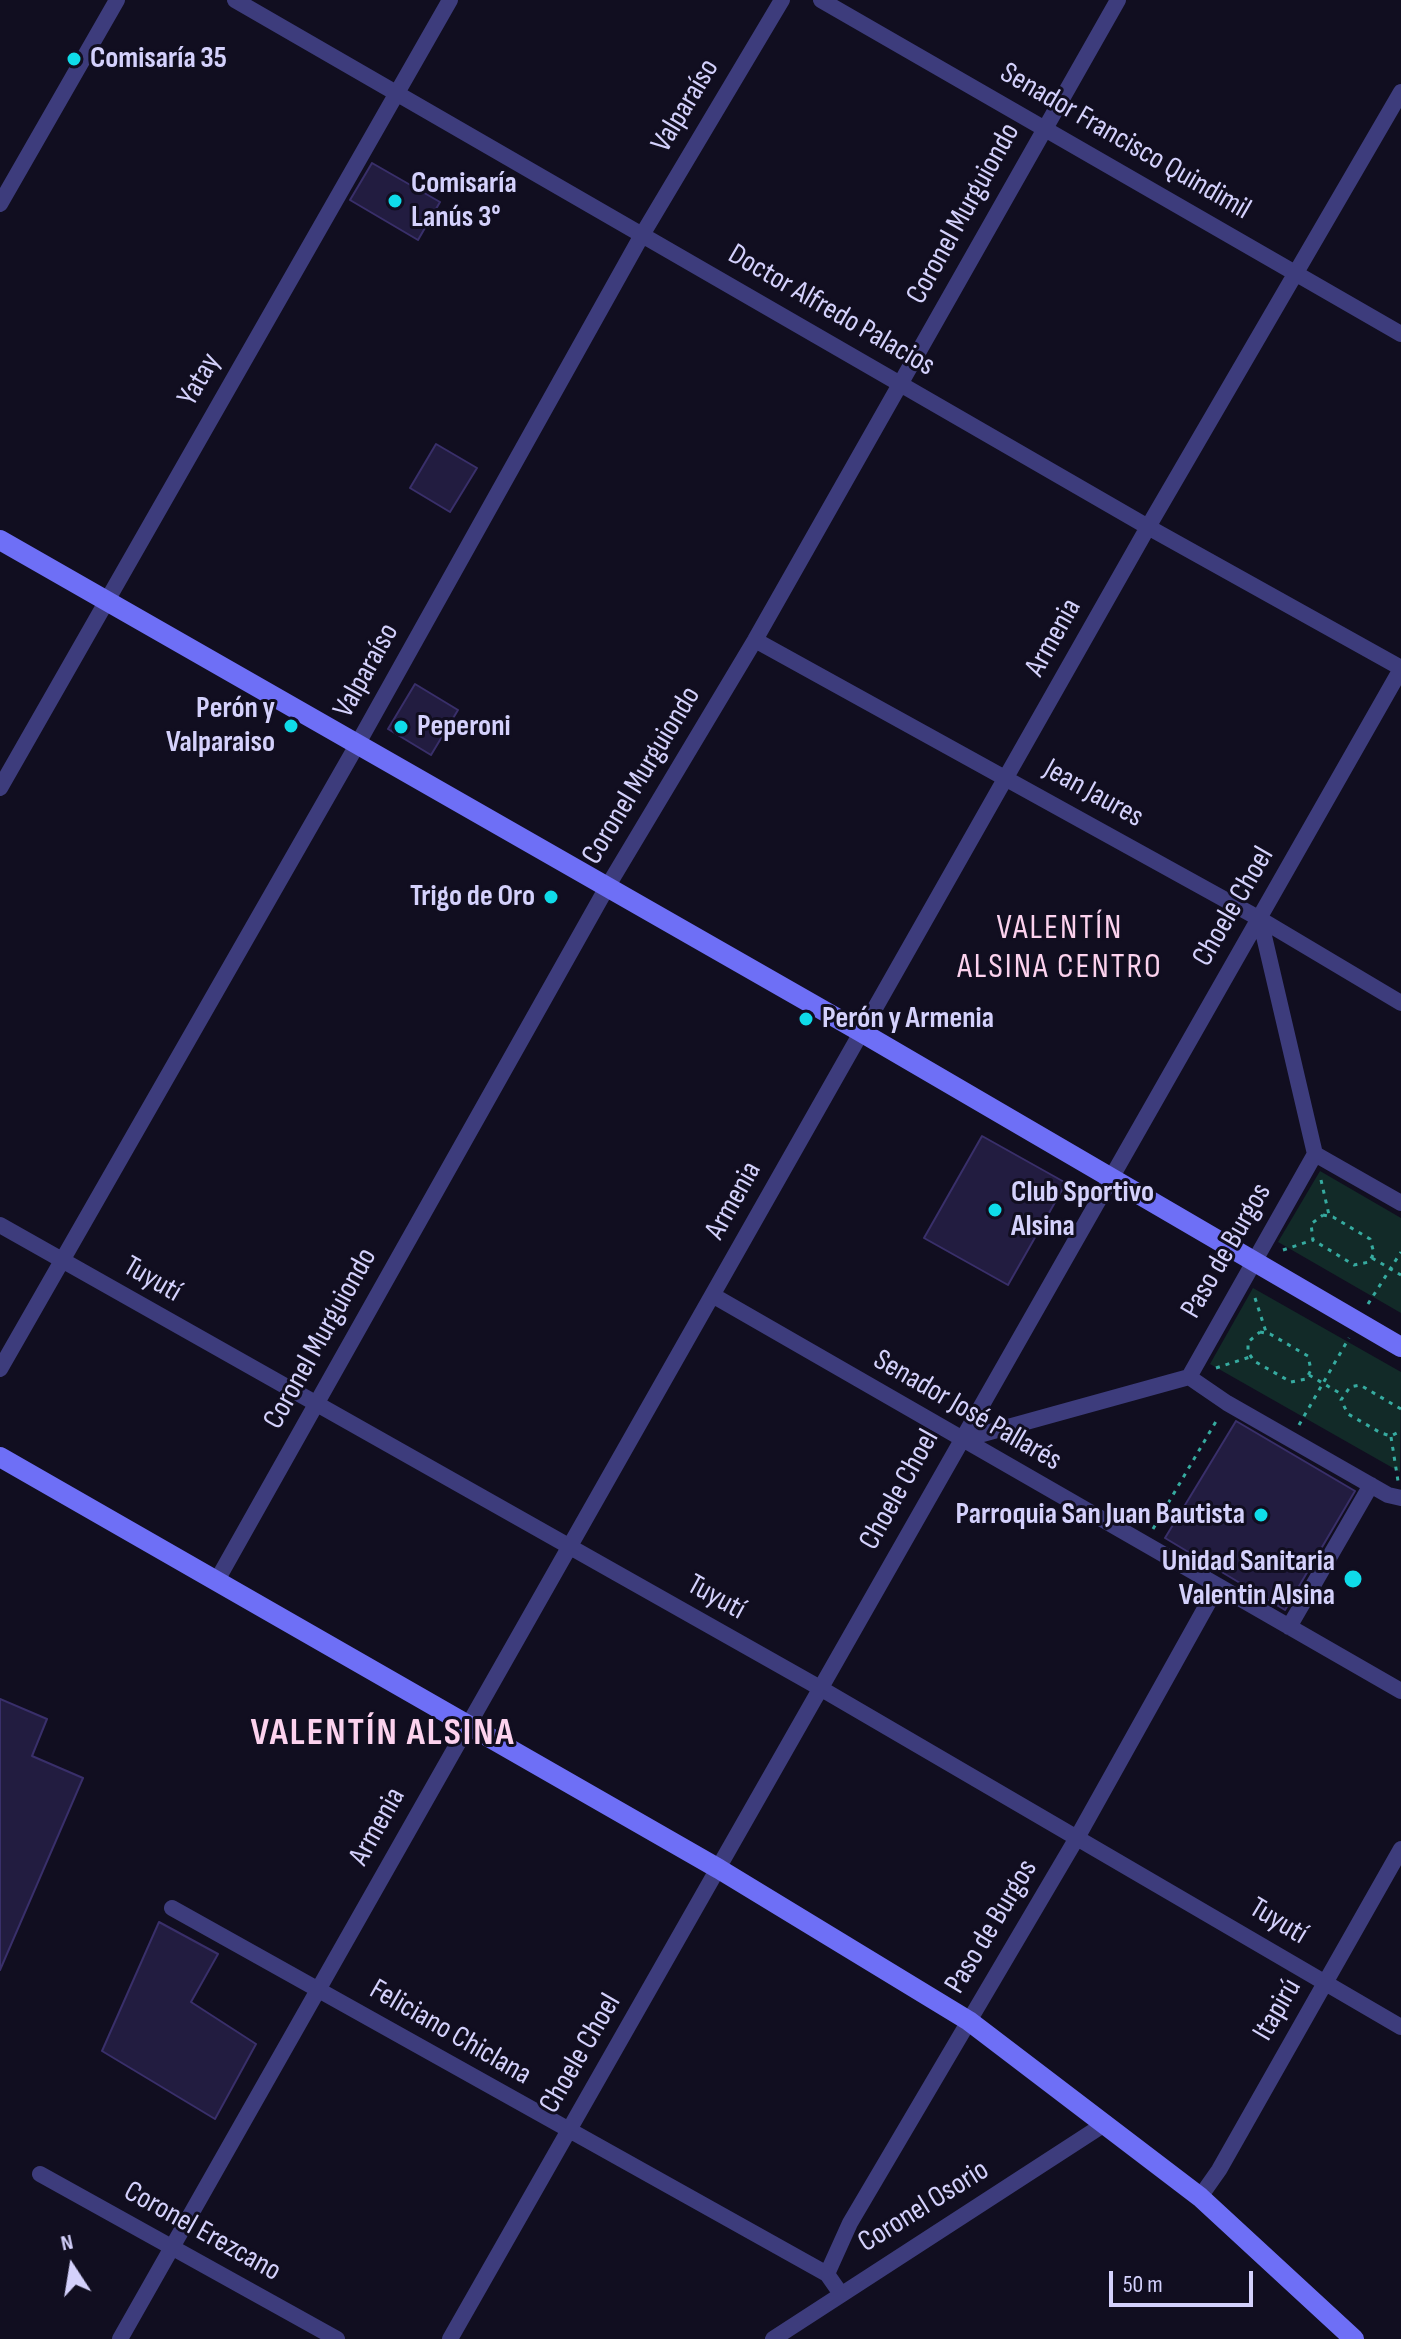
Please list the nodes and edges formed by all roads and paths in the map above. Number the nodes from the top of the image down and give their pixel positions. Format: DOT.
graph roads {
  1 [pos="117,0"];
  2 [pos="235,0"];
  3 [pos="450,0"];
  4 [pos="782,0"];
  5 [pos="821,0"];
  6 [pos="1118,0"];
  7 [pos="397,92"];
  8 [pos="1401,92"];
  9 [pos="1044,128"];
  10 [pos="0,204"];
  11 [pos="642,235"];
  12 [pos="1296,274"];
  13 [pos="1401,334"];
  14 [pos="902,384"];
  15 [pos="1148,527"];
  16 [pos="0,540"];
  17 [pos="106,601"];
  18 [pos="755,640"];
  19 [pos="1401,668"];
  20 [pos="357,745"];
  21 [pos="1008,778"];
  22 [pos="0,788"];
  23 [pos="606,889"];
  24 [pos="1260,919"];
  25 [pos="1401,1003"];
  26 [pos="861,1032"];
  27 [pos="1315,1154"];
  28 [pos="1109,1178"];
  29 [pos="1401,1203"];
  30 [pos="1329,1215"];
  31 [pos="0,1225"];
  32 [pos="1313,1240"];
  33 [pos="1283,1250"];
  34 [pos="1401,1252"];
  35 [pos="1372,1258"];
  36 [pos="62,1260"];
  37 [pos="1250,1266"];
  38 [pos="1390,1268"];
  39 [pos="1401,1275"];
  40 [pos="714,1296"];
  41 [pos="1358,1322"];
  42 [pos="1266,1332"];
  43 [pos="1401,1347"];
  44 [pos="1250,1357"];
  45 [pos="0,1369"];
  46 [pos="1309,1375"];
  47 [pos="1189,1377"];
  48 [pos="1323,1383"];
  49 [pos="1343,1395"];
  50 [pos="1227,1403"];
  51 [pos="315,1406"];
  52 [pos="1401,1409"];
  53 [pos="1401,1431"];
  54 [pos="1391,1436"];
  55 [pos="1291,1439"];
  56 [pos="961,1440"];
  57 [pos="0,1457"];
  58 [pos="1371,1485"];
  59 [pos="1400,1490"];
  60 [pos="1143,1546"];
  61 [pos="570,1549"];
  62 [pos="216,1582"];
  63 [pos="1217,1587"];
  64 [pos="1289,1627"];
  65 [pos="820,1688"];
  66 [pos="1401,1691"];
  67 [pos="469,1724"];
  68 [pos="1078,1836"];
  69 [pos="1401,1849"];
  70 [pos="719,1869"];
  71 [pos="172,1908"];
  72 [pos="1326,1983"];
  73 [pos="318,1990"];
  74 [pos="969,2021"];
  75 [pos="1401,2027"];
  76 [pos="1106,2123"];
  77 [pos="569,2132"];
  78 [pos="40,2174"];
  79 [pos="1200,2197"];
  80 [pos="172,2246"];
  81 [pos="827,2274"];
  82 [pos="841,2294"];
  83 [pos="120,2339"];
  84 [pos="337,2339"];
  85 [pos="450,2339"];
  86 [pos="773,2339"];
  87 [pos="1354,2339"];
  1 -- 10 [label="street"];
  2 -- 7 [label="street, Doctor Alfredo Palacios"];
  3 -- 7 [label="street, Yatay"];
  4 -- 11 [label="street, Valparaíso"];
  5 -- 9 [label="street, Senador Francisco Quindimil"];
  6 -- 9 [label="street, Coronel Murguiondo"];
  7 -- 11 [label="street, Doctor Alfredo Palacios"];
  7 -- 17 [label="street, Yatay"];
  8 -- 12 [label="street, Armenia"];
  9 -- 12 [label="street, Senador Francisco Quindimil"];
  9 -- 14 [label="street, Coronel Murguiondo"];
  11 -- 14 [label="street, Doctor Alfredo Palacios"];
  11 -- 20 [label="street, Valparaíso"];
  12 -- 13 [label="street, Senador Francisco Quindimil"];
  12 -- 15 [label="street, Armenia"];
  14 -- 15 [label="street, Doctor Alfredo Palacios"];
  14 -- 18 [label="street, Coronel Murguiondo"];
  15 -- 19 [label="street, Doctor Alfredo Palacios"];
  15 -- 21 [label="street, Armenia"];
  16 -- 17 [label="main road"];
  17 -- 20 [label="main road"];
  17 -- 22 [label="street, Yatay"];
  18 -- 21 [label="street, Jean Jaures"];
  18 -- 23 [label="street, Coronel Murguiondo"];
  19 -- 24 [label="street, Choele Choel"];
  20 -- 23 [label="main road"];
  20 -- 36 [label="street, Valparaíso"];
  21 -- 24 [label="street, Jean Jaures"];
  21 -- 26 [label="street, Armenia"];
  23 -- 26 [label="main road"];
  23 -- 51 [label="street, Coronel Murguiondo"];
  24 -- 25 [label="street, Jean Jaures"];
  24 -- 27 [label="street"];
  24 -- 28 [label="street, Choele Choel"];
  26 -- 28 [label="main road"];
  26 -- 40 [label="street, Armenia"];
  27 -- 29 [label="street"];
  27 -- 30 [label="path"];
  27 -- 37 [label="street, Paso de Burgos"];
  28 -- 37 [label="main road"];
  28 -- 56 [label="street, Choele Choel"];
  30 -- 32 [label="path"];
  30 -- 35 [label="path"];
  31 -- 36 [label="street, Tuyutí"];
  32 -- 33 [label="path"];
  32 -- 35 [label="path"];
  34 -- 38 [label="path"];
  35 -- 38 [label="path"];
  36 -- 45 [label="street, Valparaíso"];
  36 -- 51 [label="street, Tuyutí"];
  37 -- 41 [label="main road"];
  37 -- 42 [label="path"];
  37 -- 47 [label="street, Paso de Burgos"];
  38 -- 39 [label="path"];
  38 -- 41 [label="path"];
  40 -- 56 [label="street, Senador José Pallarés"];
  40 -- 61 [label="street, Armenia"];
  41 -- 43 [label="main road"];
  41 -- 48 [label="path"];
  42 -- 44 [label="path"];
  42 -- 46 [label="path"];
  44 -- 46 [label="path"];
  44 -- 47 [label="path"];
  46 -- 48 [label="path"];
  47 -- 50 [label="street"];
  47 -- 56 [label="street"];
  48 -- 49 [label="path"];
  48 -- 55 [label="path"];
  49 -- 52 [label="path"];
  49 -- 54 [label="path"];
  50 -- 55 [label="street"];
  50 -- 60 [label="path"];
  51 -- 61 [label="street, Tuyutí"];
  51 -- 62 [label="street, Coronel Murguiondo"];
  53 -- 54 [label="path"];
  54 -- 59 [label="path"];
  55 -- 58 [label="street"];
  56 -- 60 [label="street, Senador José Pallarés"];
  56 -- 65 [label="street, Choele Choel"];
  57 -- 62 [label="main road"];
  58 -- 59 [label="street"];
  58 -- 64 [label="street"];
  60 -- 63 [label="street, Senador José Pallarés"];
  61 -- 65 [label="street, Tuyutí"];
  61 -- 67 [label="street, Armenia"];
  62 -- 67 [label="main road"];
  63 -- 64 [label="street, Senador José Pallarés"];
  63 -- 68 [label="street, Paso de Burgos"];
  64 -- 66 [label="street, Senador José Pallarés"];
  65 -- 68 [label="street, Tuyutí"];
  65 -- 70 [label="street, Choele Choel"];
  67 -- 70 [label="main road"];
  67 -- 73 [label="street, Armenia"];
  68 -- 72 [label="street, Tuyutí"];
  68 -- 74 [label="street, Paso de Burgos"];
  69 -- 72 [label="street, Itapirú"];
  70 -- 74 [label="main road"];
  70 -- 77 [label="street, Choele Choel"];
  71 -- 73 [label="street, Feliciano Chiclana"];
  72 -- 75 [label="street, Tuyutí"];
  72 -- 79 [label="street, Itapirú"];
  73 -- 77 [label="street, Feliciano Chiclana"];
  73 -- 80 [label="street, Armenia"];
  74 -- 76 [label="main road"];
  74 -- 81 [label="street, Paso de Burgos"];
  76 -- 79 [label="main road"];
  76 -- 82 [label="street, Coronel Osorio"];
  77 -- 81 [label="street, Feliciano Chiclana"];
  77 -- 85 [label="street, Choele Choel"];
  78 -- 80 [label="street, Coronel Erezcano"];
  79 -- 87 [label="main road"];
  80 -- 83 [label="street, Armenia"];
  80 -- 84 [label="street, Coronel Erezcano"];
  81 -- 82 [label="street"];
  82 -- 86 [label="street, Coronel Osorio"];
}
